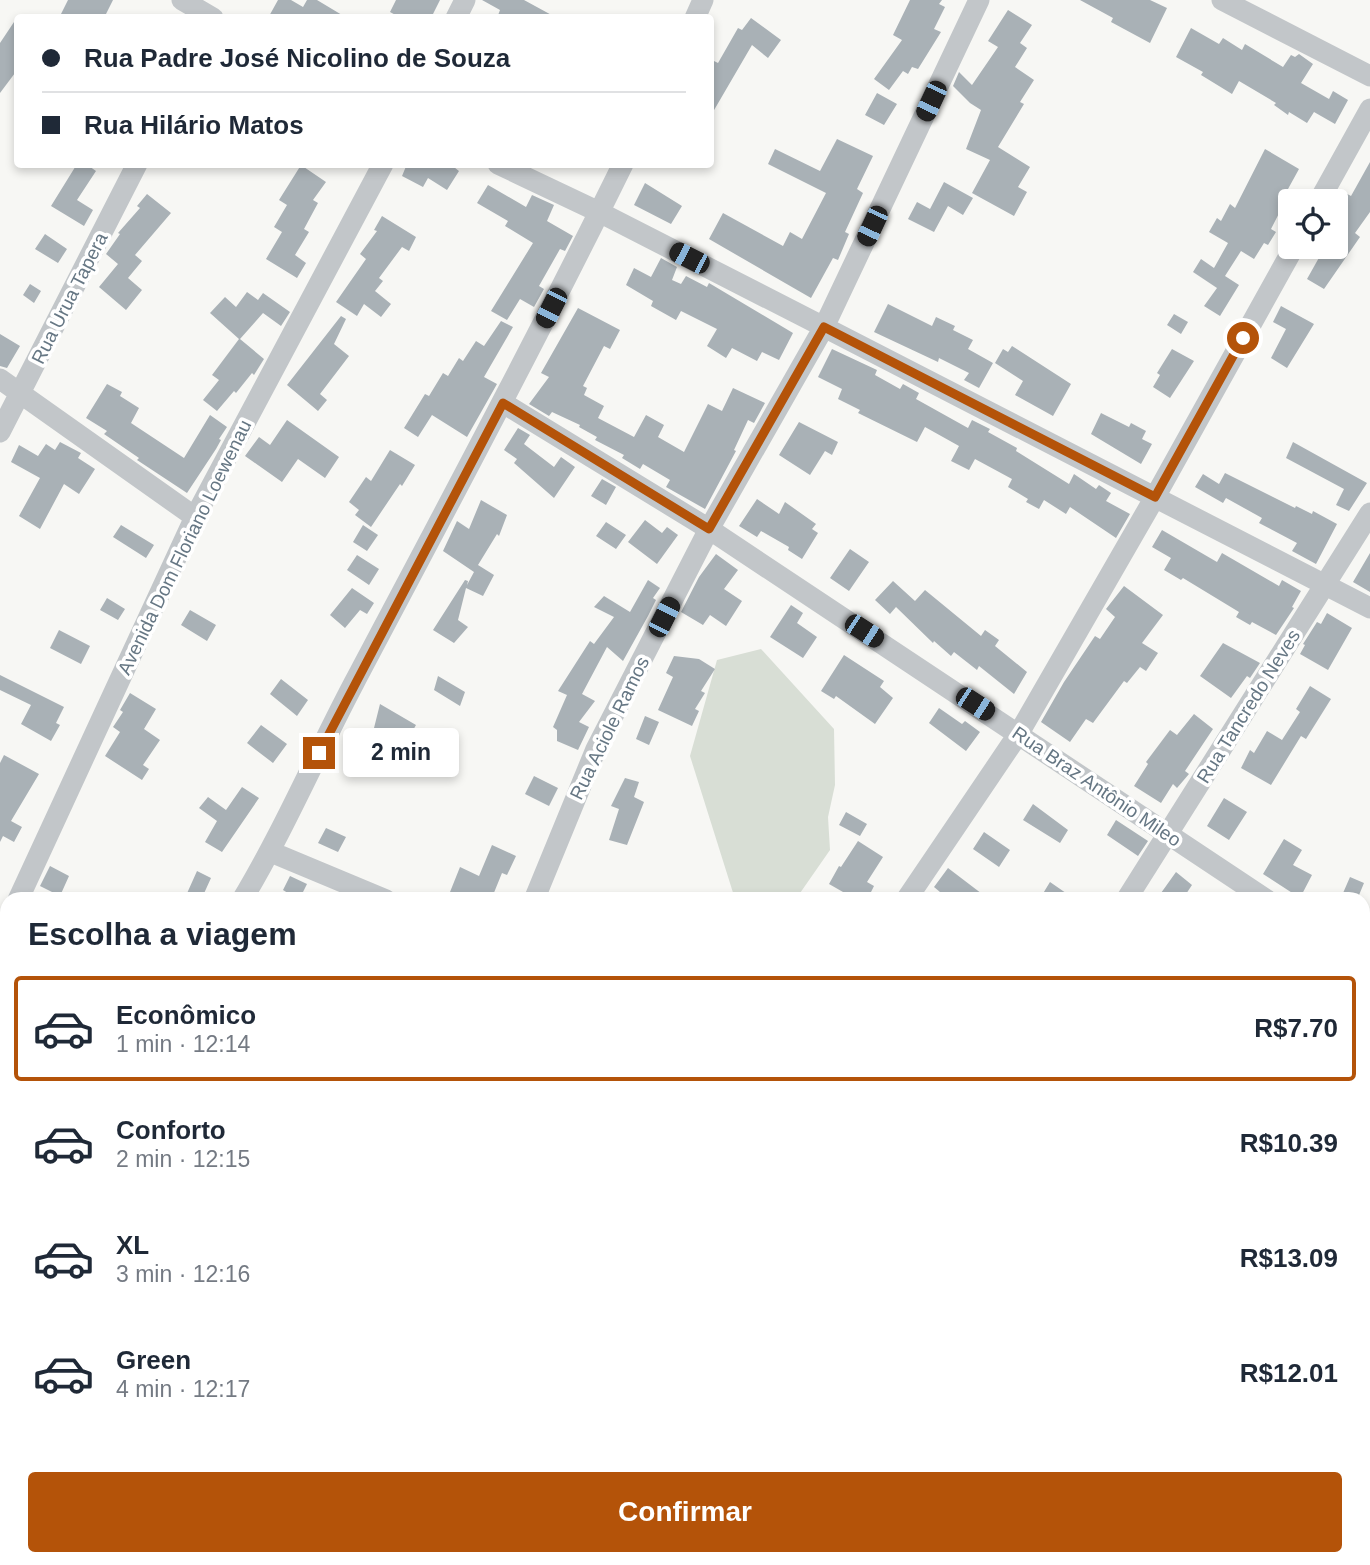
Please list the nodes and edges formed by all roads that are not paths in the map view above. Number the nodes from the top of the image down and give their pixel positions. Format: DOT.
graph roads {
  1 [pos="181,0"];
  2 [pos="979,0"];
  3 [pos="1222,0"];
  4 [pos="207,14"];
  5 [pos="1370,76"];
  6 [pos="1370,109"];
  7 [pos="135,168"];
  8 [pos="381,168"];
  9 [pos="506,168"];
  10 [pos="620,168"];
  11 [pos="1326,189"];
  12 [pos="599,212"];
  13 [pos="1287,259"];
  14 [pos="824,327"];
  15 [pos="0,379"];
  16 [pos="20,393"];
  17 [pos="503,403"];
  18 [pos="0,432"];
  19 [pos="1155,497"];
  20 [pos="1370,513"];
  21 [pos="195,516"];
  22 [pos="709,529"];
  23 [pos="1325,585"];
  24 [pos="1370,608"];
  25 [pos="1019,733"];
  26 [pos="1167,834"];
  27 [pos="271,852"];
  28 [pos="22,892"];
  29 [pos="247,892"];
  30 [pos="367,892"];
  31 [pos="537,892"];
  32 [pos="911,892"];
  33 [pos="1131,892"];
  34 [pos="1255,892"];
  1 -- 4 [label="street"];
  2 -- 14 [label="street, Rua Aciole Ramos"];
  3 -- 5 [label="street"];
  6 -- 11 [label="street"];
  7 -- 16 [label="street, Rua Urua Tapera"];
  8 -- 21 [label="street, Avenida Dom Floriano Loewenau"];
  9 -- 12 [label="street"];
  10 -- 12 [label="street"];
  12 -- 14 [label="street"];
  12 -- 17 [label="street"];
  13 -- 19 [label="street"];
  14 -- 19 [label="street"];
  14 -- 22 [label="street, Rua Aciole Ramos"];
  15 -- 16 [label="street"];
  16 -- 18 [label="street, Rua Urua Tapera"];
  16 -- 21 [label="street"];
  17 -- 22 [label="street, Rua Braz Antônio Mileo"];
  17 -- 27 [label="street"];
  19 -- 23 [label="street"];
  19 -- 25 [label="street"];
  20 -- 23 [label="street, Rua Tancredo Neves"];
  21 -- 28 [label="street, Avenida Dom Floriano Loewenau"];
  22 -- 25 [label="street, Rua Braz Antônio Mileo"];
  22 -- 31 [label="street, Rua Aciole Ramos"];
  23 -- 24 [label="street"];
  23 -- 26 [label="street, Rua Tancredo Neves"];
  25 -- 26 [label="street, Rua Braz Antônio Mileo"];
  25 -- 32 [label="street"];
  26 -- 33 [label="street, Rua Tancredo Neves"];
  26 -- 34 [label="street, Rua Braz Antônio Mileo"];
  27 -- 29 [label="street"];
  27 -- 30 [label="street"];
}
